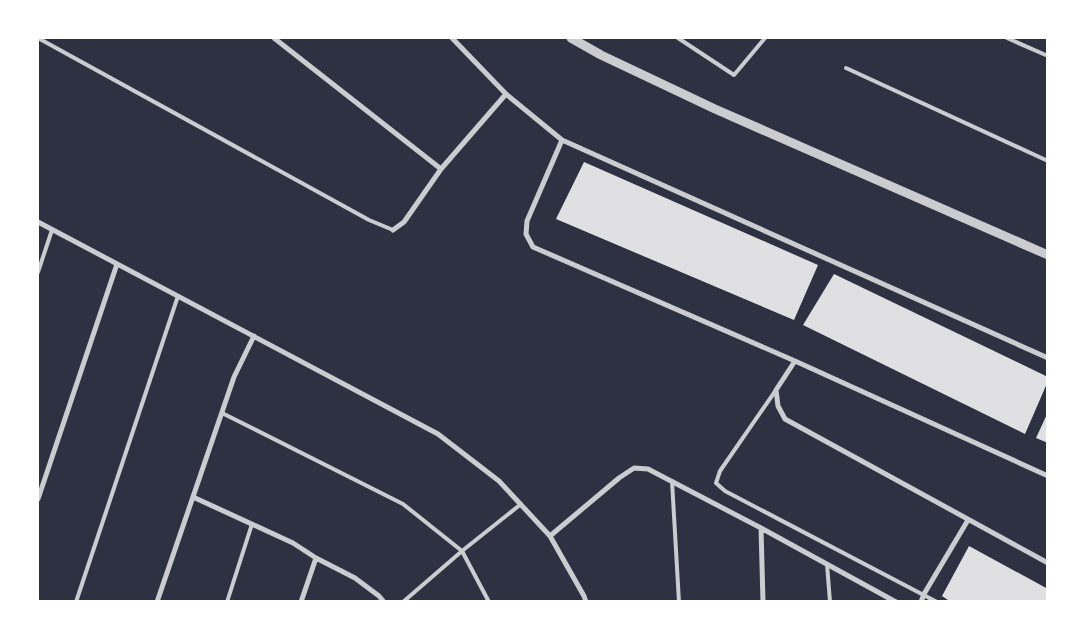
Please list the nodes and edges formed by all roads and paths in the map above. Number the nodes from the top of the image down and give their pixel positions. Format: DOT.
graph roads {
  1 [pos="38,38"];
  2 [pos="274,38"];
  3 [pos="452,38"];
  4 [pos="571,38"];
  5 [pos="678,38"];
  6 [pos="765,38"];
  7 [pos="1007,38"];
  8 [pos="1048,56"];
  9 [pos="846,68"];
  10 [pos="506,94"];
  11 [pos="562,140"];
  12 [pos="1048,160"];
  13 [pos="441,169"];
  14 [pos="38,222"];
  15 [pos="52,230"];
  16 [pos="393,230"];
  17 [pos="1048,255"];
  18 [pos="117,264"];
  19 [pos="38,272"];
  20 [pos="178,296"];
  21 [pos="254,336"];
  22 [pos="1048,358"];
  23 [pos="795,361"];
  24 [pos="776,390"];
  25 [pos="222,413"];
  26 [pos="1048,476"];
  27 [pos="672,480"];
  28 [pos="193,497"];
  29 [pos="38,499"];
  30 [pos="521,504"];
  31 [pos="968,520"];
  32 [pos="252,524"];
  33 [pos="761,528"];
  34 [pos="550,536"];
  35 [pos="462,551"];
  36 [pos="316,558"];
  37 [pos="1048,563"];
  38 [pos="828,564"];
  39 [pos="924,594"];
  40 [pos="76,602"];
  41 [pos="157,602"];
  42 [pos="227,602"];
  43 [pos="300,602"];
  44 [pos="384,602"];
  45 [pos="403,602"];
  46 [pos="489,602"];
  47 [pos="586,602"];
  48 [pos="679,602"];
  49 [pos="763,602"];
  50 [pos="830,602"];
  51 [pos="896,602"];
  52 [pos="921,602"];
  53 [pos="938,602"];
  1 -- 16 [label="lane"];
  2 -- 13 [label="street"];
  3 -- 10 [label="street"];
  4 -- 17 [label="street"];
  5 -- 6 [label="lane"];
  7 -- 8 [label="lane"];
  9 -- 12 [label="lane"];
  10 -- 11 [label="street"];
  10 -- 13 [label="street"];
  11 -- 22 [label="street"];
  11 -- 23 [label="street"];
  13 -- 16 [label="street"];
  14 -- 15 [label="street"];
  15 -- 18 [label="street"];
  15 -- 19 [label="lane"];
  18 -- 20 [label="street"];
  18 -- 29 [label="street"];
  20 -- 21 [label="street"];
  20 -- 40 [label="lane"];
  21 -- 25 [label="street"];
  21 -- 30 [label="street"];
  23 -- 24 [label="street"];
  23 -- 26 [label="street"];
  24 -- 31 [label="street"];
  24 -- 39 [label="lane"];
  25 -- 28 [label="street"];
  25 -- 35 [label="lane"];
  27 -- 33 [label="street"];
  27 -- 34 [label="street"];
  27 -- 48 [label="lane"];
  28 -- 32 [label="street"];
  28 -- 41 [label="street"];
  30 -- 34 [label="street"];
  30 -- 35 [label="lane"];
  31 -- 37 [label="street"];
  31 -- 39 [label="street"];
  32 -- 36 [label="street"];
  32 -- 42 [label="lane"];
  33 -- 38 [label="street"];
  33 -- 49 [label="street"];
  34 -- 47 [label="street"];
  35 -- 45 [label="lane"];
  35 -- 46 [label="lane"];
  36 -- 43 [label="street"];
  36 -- 44 [label="street"];
  38 -- 50 [label="lane"];
  38 -- 51 [label="street"];
  39 -- 52 [label="street"];
  39 -- 53 [label="lane"];
}
